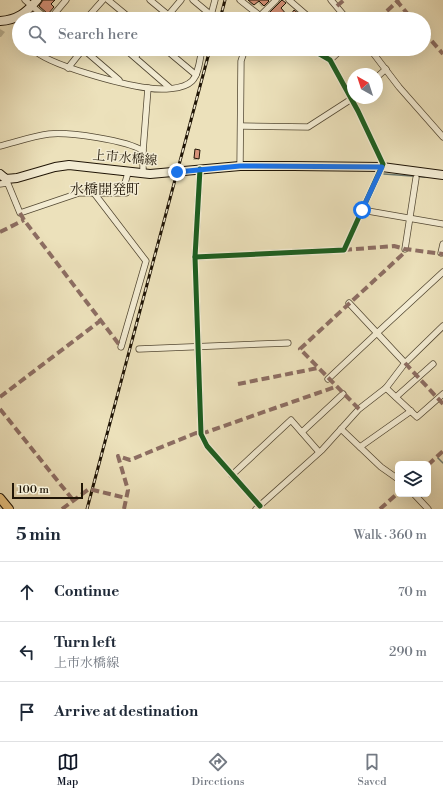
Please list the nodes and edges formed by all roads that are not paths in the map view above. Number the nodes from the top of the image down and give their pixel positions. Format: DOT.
graph roads {
  1 [pos="25,0"];
  2 [pos="66,0"];
  3 [pos="103,0"];
  4 [pos="108,0"];
  5 [pos="150,0"];
  6 [pos="181,0"];
  7 [pos="193,0"];
  8 [pos="215,0"];
  9 [pos="240,0"];
  10 [pos="276,0"];
  11 [pos="289,0"];
  12 [pos="331,0"];
  13 [pos="34,3"];
  14 [pos="26,12"];
  15 [pos="42,12"];
  16 [pos="55,12"];
  17 [pos="93,12"];
  18 [pos="122,12"];
  19 [pos="163,12"];
  20 [pos="173,12"];
  21 [pos="206,12"];
  22 [pos="212,12"];
  23 [pos="253,12"];
  24 [pos="265,12"];
  25 [pos="303,12"];
  26 [pos="341,12"];
  27 [pos="12,20"];
  28 [pos="0,21"];
  29 [pos="46,56"];
  30 [pos="77,56"];
  31 [pos="91,56"];
  32 [pos="174,56"];
  33 [pos="200,56"];
  34 [pos="243,56"];
  35 [pos="323,56"];
  36 [pos="334,56"];
  37 [pos="376,56"];
  38 [pos="134,57"];
  39 [pos="330,60"];
  40 [pos="68,68"];
  41 [pos="386,69"];
  42 [pos="383,72"];
  43 [pos="196,75"];
  44 [pos="121,82"];
  45 [pos="148,88"];
  46 [pos="170,88"];
  47 [pos="347,89"];
  48 [pos="347,103"];
  49 [pos="355,104"];
  50 [pos="241,126"];
  51 [pos="443,137"];
  52 [pos="0,146"];
  53 [pos="143,151"];
  54 [pos="240,166"];
  55 [pos="382,167"];
  56 [pos="200,169"];
  57 [pos="128,173"];
  58 [pos="441,173"];
  59 [pos="143,174"];
  60 [pos="416,178"];
  61 [pos="3,180"];
  62 [pos="94,193"];
  63 [pos="362,210"];
  64 [pos="411,218"];
  65 [pos="443,224"];
  66 [pos="443,244"];
  67 [pos="405,249"];
  68 [pos="441,253"];
  69 [pos="195,257"];
  70 [pos="443,272"];
  71 [pos="350,303"];
  72 [pos="443,326"];
  73 [pos="377,333"];
  74 [pos="288,343"];
  75 [pos="121,347"];
  76 [pos="198,347"];
  77 [pos="139,349"];
  78 [pos="405,363"];
  79 [pos="434,364"];
  80 [pos="328,379"];
  81 [pos="386,388"];
  82 [pos="343,394"];
  83 [pos="443,394"];
  84 [pos="396,397"];
  85 [pos="411,411"];
  86 [pos="342,429"];
  87 [pos="302,432"];
  88 [pos="360,447"];
  89 [pos="319,452"];
  90 [pos="232,475"];
  91 [pos="395,477"];
  92 [pos="417,497"];
  93 [pos="0,498"];
  94 [pos="258,507"];
  95 [pos="9,509"];
  96 [pos="428,509"];
  1 -- 13 [label="street"];
  2 -- 16 [label="street"];
  3 -- 17 [label="street"];
  4 -- 18 [label="street"];
  5 -- 19 [label="street"];
  6 -- 20 [label="street"];
  7 -- 21 [label="street"];
  8 -- 22 [label="street"];
  9 -- 23 [label="street"];
  10 -- 24 [label="street"];
  11 -- 25 [label="street"];
  12 -- 26 [label="street"];
  13 -- 14 [label="main road"];
  13 -- 15 [label="street"];
  27 -- 28 [label="main road"];
  29 -- 40 [label="street"];
  30 -- 40 [label="street"];
  31 -- 44 [label="street"];
  32 -- 43 [label="street"];
  33 -- 43 [label="street"];
  34 -- 50 [label="street"];
  35 -- 39 [label="street"];
  36 -- 39 [label="street"];
  37 -- 41 [label="street"];
  38 -- 46 [label="street"];
  39 -- 47 [label="street"];
  40 -- 44 [label="street"];
  41 -- 42 [label="street"];
  41 -- 51 [label="street"];
  43 -- 46 [label="street"];
  44 -- 45 [label="street"];
  45 -- 46 [label="street"];
  45 -- 53 [label="street"];
  48 -- 50 [label="street"];
  49 -- 55 [label="street"];
  50 -- 54 [label="street"];
  52 -- 53 [label="street"];
  53 -- 59 [label="street"];
  54 -- 55 [label="main road, 上市水橋線"];
  54 -- 56 [label="main road, 上市水橋線"];
  55 -- 58 [label="main road, 上市水橋線"];
  55 -- 63 [label="street"];
  56 -- 59 [label="main road, 上市水橋線"];
  56 -- 69 [label="street"];
  57 -- 59 [label="main road, 上市水橋線"];
  57 -- 61 [label="main road, 上市水橋線"];
  57 -- 62 [label="street"];
  60 -- 64 [label="street"];
  61 -- 62 [label="street"];
  62 -- 75 [label="street"];
  63 -- 64 [label="street"];
  63 -- 69 [label="street"];
  64 -- 65 [label="street"];
  64 -- 67 [label="street"];
  66 -- 68 [label="street"];
  69 -- 76 [label="street"];
  70 -- 73 [label="street"];
  71 -- 73 [label="street"];
  72 -- 78 [label="street"];
  73 -- 78 [label="street"];
  73 -- 80 [label="street"];
  74 -- 76 [label="street"];
  76 -- 77 [label="street"];
  76 -- 90 [label="street"];
  78 -- 81 [label="street"];
  79 -- 84 [label="street"];
  81 -- 84 [label="street"];
  81 -- 86 [label="street"];
  82 -- 87 [label="street"];
  83 -- 85 [label="street"];
  84 -- 85 [label="street"];
  85 -- 88 [label="street"];
  86 -- 88 [label="street"];
  86 -- 89 [label="street"];
  87 -- 89 [label="street"];
  87 -- 90 [label="street"];
  88 -- 91 [label="street"];
  89 -- 94 [label="street"];
  90 -- 94 [label="street"];
  92 -- 96 [label="street"];
  93 -- 95 [label="main road"];
}
